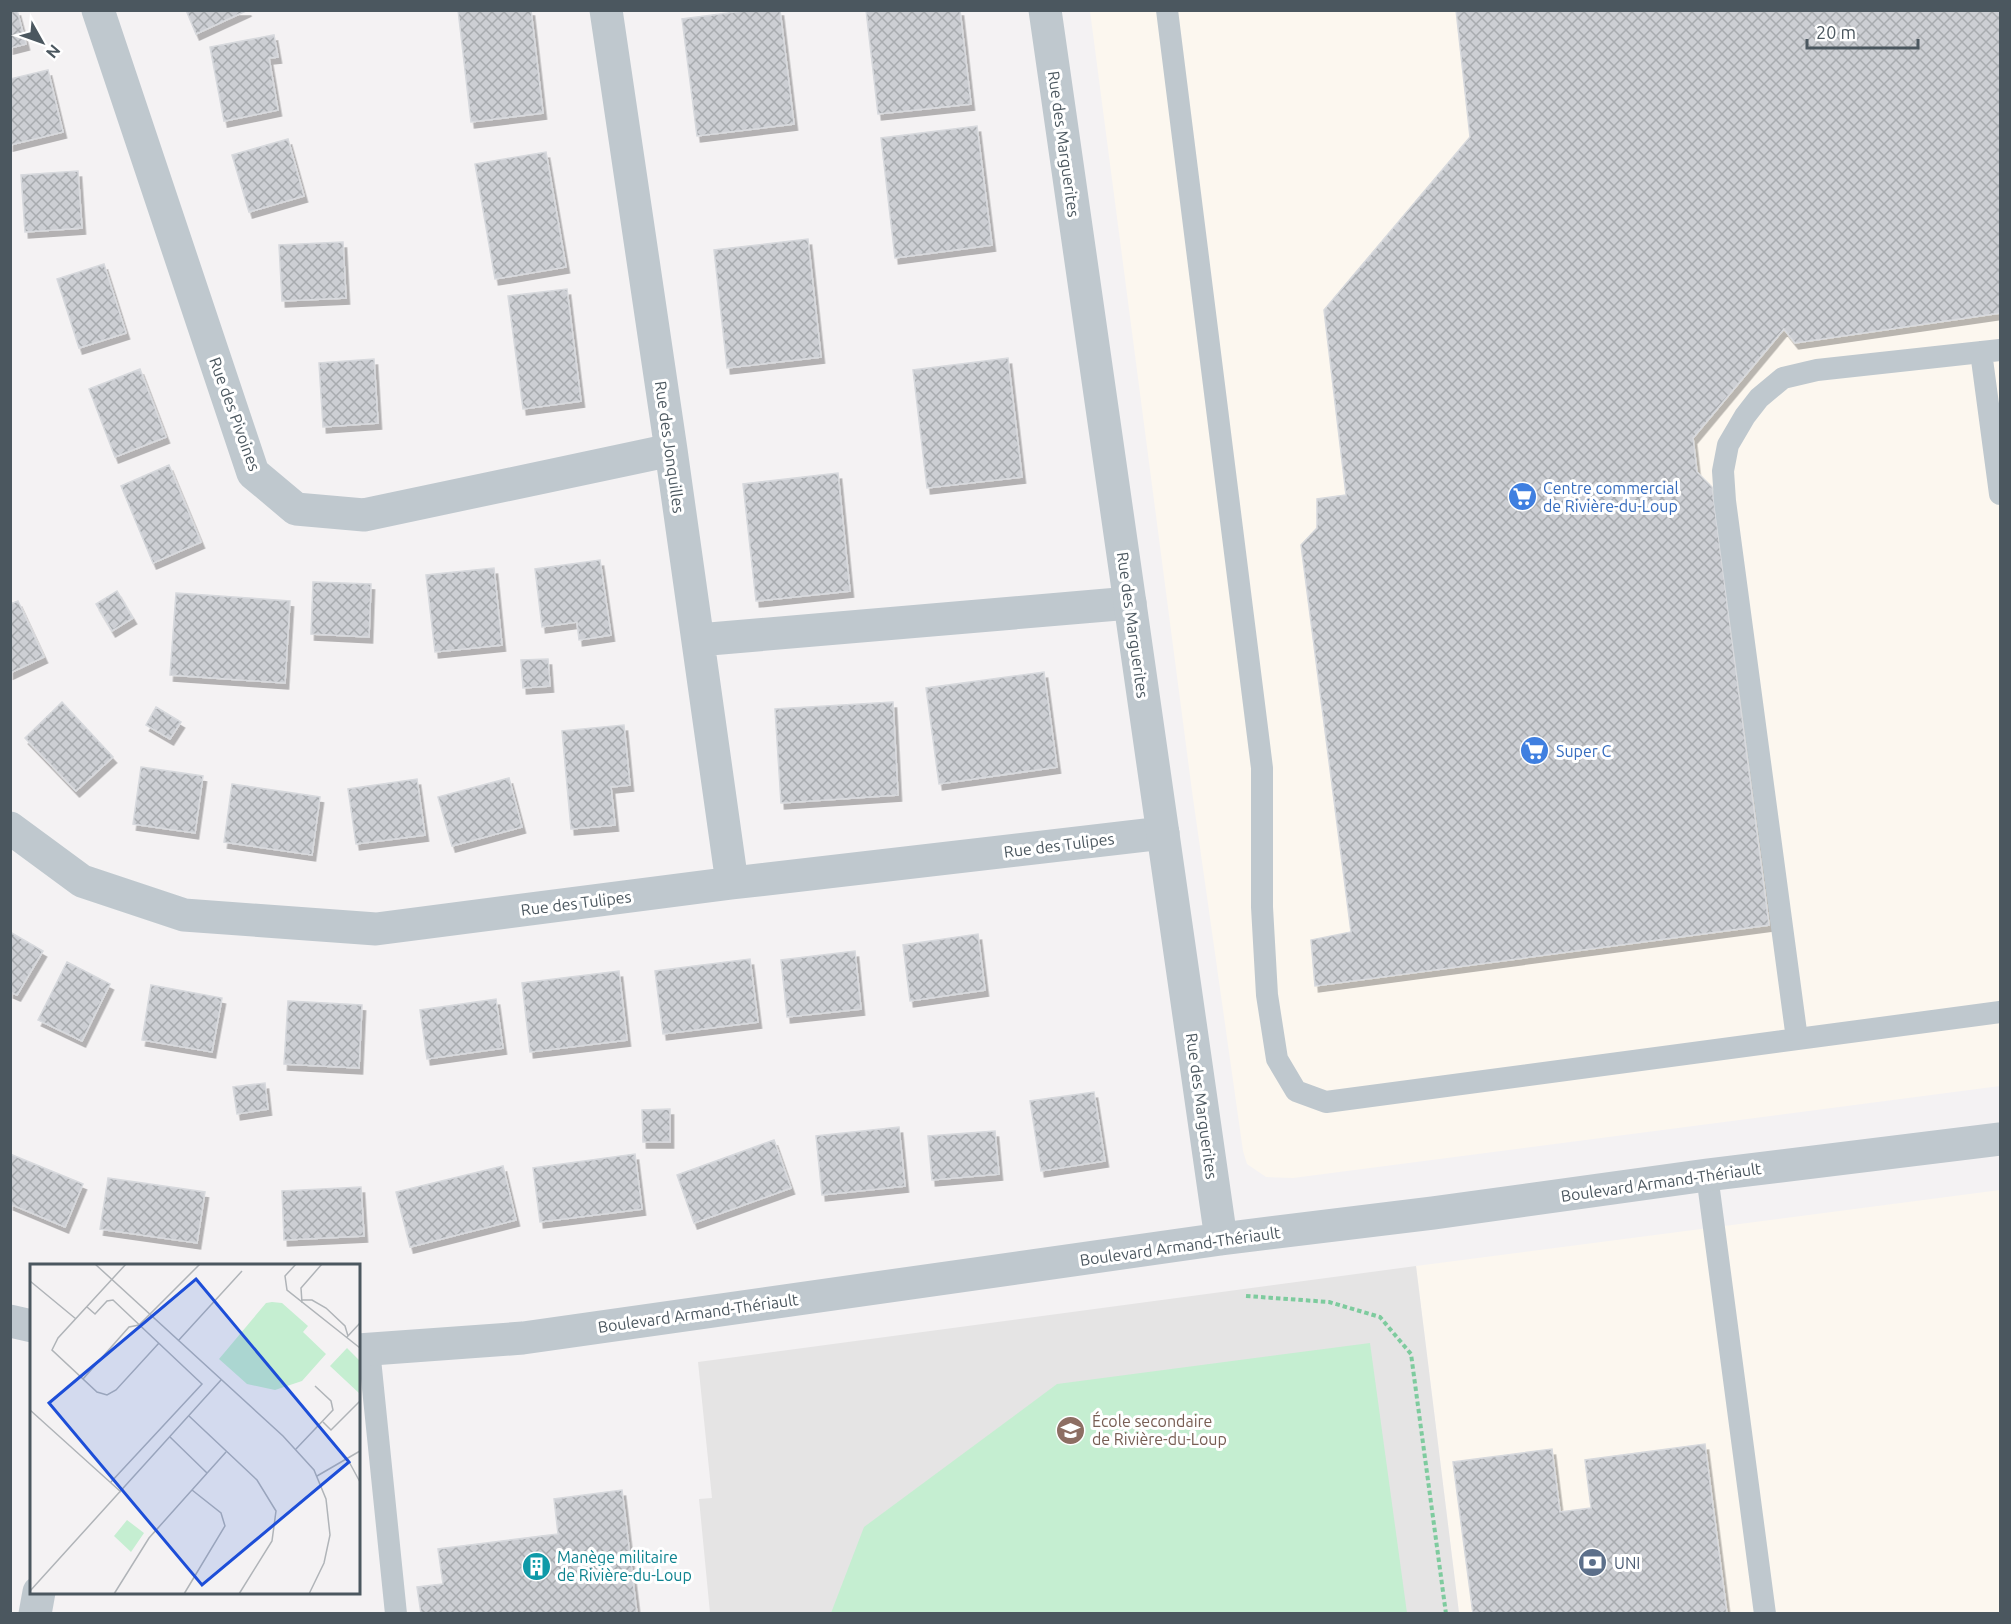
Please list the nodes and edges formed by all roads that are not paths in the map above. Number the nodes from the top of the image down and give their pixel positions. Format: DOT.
graph roads {
  1 [pos="98,10"];
  2 [pos="606,10"];
  3 [pos="1045,10"];
  4 [pos="1167,10"];
  5 [pos="1991,351"];
  6 [pos="671,450"];
  7 [pos="2001,494"];
  8 [pos="1130,603"];
  9 [pos="698,640"];
  10 [pos="10,828"];
  11 [pos="1163,832"];
  12 [pos="732,883"];
  13 [pos="2001,1012"];
  14 [pos="1797,1039"];
  15 [pos="2001,1139"];
  16 [pos="1707,1175"];
  17 [pos="1221,1239"];
  18 [pos="10,1320"];
  19 [pos="30,1325"];
  20 [pos="364,1350"];
  21 [pos="39,1594"];
  22 [pos="35,1614"];
  23 [pos="396,1614"];
  24 [pos="1765,1614"];
  1 -- 6 [label="street, Rue des Pivoines"];
  2 -- 6 [label="street, Rue des Jonquilles"];
  3 -- 8 [label="street, Rue des Marguerites"];
  4 -- 14 [label="lane"];
  5 -- 7 [label="lane"];
  5 -- 14 [label="lane"];
  6 -- 9 [label="street, Rue des Jonquilles"];
  8 -- 9 [label="street"];
  8 -- 11 [label="street, Rue des Marguerites"];
  9 -- 12 [label="street, Rue des Jonquilles"];
  10 -- 12 [label="street, Rue des Tulipes"];
  11 -- 12 [label="street, Rue des Tulipes"];
  11 -- 17 [label="street, Rue des Marguerites"];
  13 -- 14 [label="lane"];
  15 -- 16 [label="street, Boulevard Armand-Thériault"];
  16 -- 17 [label="street, Boulevard Armand-Thériault"];
  16 -- 24 [label="lane"];
  17 -- 20 [label="street, Boulevard Armand-Thériault"];
  18 -- 19 [label="street"];
  20 -- 23 [label="lane"];
  21 -- 22 [label="street"];
}
